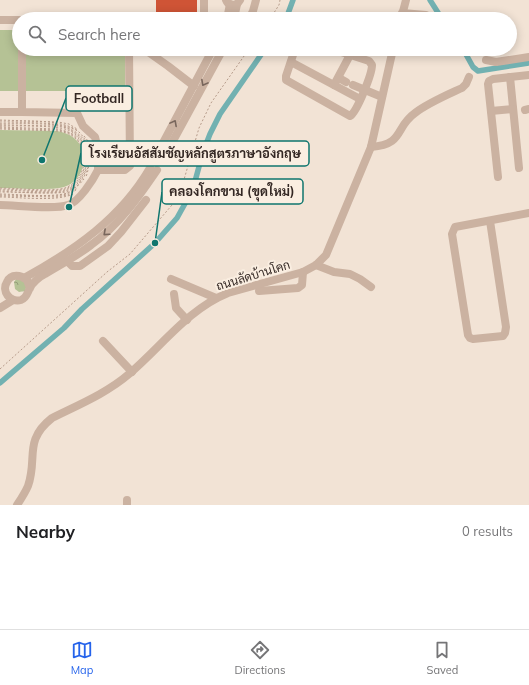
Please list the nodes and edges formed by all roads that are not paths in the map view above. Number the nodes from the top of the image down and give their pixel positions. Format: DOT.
graph roads {
  1 [pos="204,0"];
  2 [pos="256,0"];
  3 [pos="406,0"];
  4 [pos="231,2"];
  5 [pos="204,12"];
  6 [pos="229,12"];
  7 [pos="233,12"];
  8 [pos="252,12"];
  9 [pos="403,12"];
  10 [pos="0,20"];
  11 [pos="12,20"];
  12 [pos="22,56"];
  13 [pos="130,56"];
  14 [pos="154,56"];
  15 [pos="212,56"];
  16 [pos="216,56"];
  17 [pos="293,56"];
  18 [pos="350,56"];
  19 [pos="392,56"];
  20 [pos="529,57"];
  21 [pos="486,60"];
  22 [pos="291,62"];
  23 [pos="210,63"];
  24 [pos="529,75"];
  25 [pos="469,77"];
  26 [pos="510,77"];
  27 [pos="343,83"];
  28 [pos="194,86"];
  29 [pos="364,90"];
  30 [pos="382,97"];
  31 [pos="360,99"];
  32 [pos="513,109"];
  33 [pos="491,111"];
  34 [pos="0,112"];
  35 [pos="22,112"];
  36 [pos="371,147"];
  37 [pos="94,151"];
  38 [pos="144,163"];
  39 [pos="519,168"];
  40 [pos="94,171"];
  41 [pos="498,177"];
  42 [pos="146,200"];
  43 [pos="0,205"];
  44 [pos="529,213"];
  45 [pos="129,215"];
  46 [pos="490,221"];
  47 [pos="316,265"];
  48 [pos="303,272"];
  49 [pos="24,278"];
  50 [pos="171,278"];
  51 [pos="371,287"];
  52 [pos="30,288"];
  53 [pos="259,291"];
  54 [pos="6,294"];
  55 [pos="174,294"];
  56 [pos="216,298"];
  57 [pos="0,300"];
  58 [pos="13,300"];
  59 [pos="0,308"];
  60 [pos="187,320"];
  61 [pos="103,341"];
  62 [pos="132,372"];
  63 [pos="17,505"];
  1 -- 5 [label="street"];
  2 -- 8 [label="street"];
  3 -- 9 [label="street"];
  4 -- 6 [label="street"];
  4 -- 7 [label="street"];
  10 -- 11 [label="street"];
  12 -- 35 [label="street"];
  13 -- 38 [label="street"];
  14 -- 28 [label="street"];
  15 -- 23 [label="street"];
  16 -- 23 [label="street"];
  17 -- 22 [label="street"];
  18 -- 27 [label="street"];
  18 -- 29 [label="street"];
  19 -- 30 [label="street, ถนนลัดบ้านโคก"];
  20 -- 21 [label="street"];
  22 -- 27 [label="street"];
  22 -- 31 [label="street"];
  23 -- 28 [label="street"];
  23 -- 38 [label="street, one-way"];
  24 -- 26 [label="street"];
  25 -- 36 [label="street"];
  26 -- 32 [label="street"];
  26 -- 33 [label="street"];
  27 -- 29 [label="street"];
  27 -- 31 [label="street"];
  38 -- 28 [label="street, one-way"];
  29 -- 30 [label="street"];
  29 -- 31 [label="street"];
  30 -- 36 [label="street, ถนนลัดบ้านโคก"];
  32 -- 33 [label="street"];
  32 -- 39 [label="street"];
  33 -- 41 [label="street"];
  34 -- 35 [label="street"];
  35 -- 37 [label="street"];
  36 -- 47 [label="street, ถนนลัดบ้านโคก"];
  37 -- 38 [label="street"];
  37 -- 40 [label="street"];
  38 -- 40 [label="street"];
  38 -- 45 [label="street"];
  38 -- 49 [label="street"];
  40 -- 43 [label="street"];
  42 -- 45 [label="street"];
  44 -- 46 [label="street"];
  45 -- 52 [label="street"];
  46 -- 46 [label="street"];
  47 -- 48 [label="street, ถนนลัดบ้านโคก"];
  47 -- 51 [label="street"];
  48 -- 53 [label="street"];
  48 -- 56 [label="street, ถนนลัดบ้านโคก"];
  49 -- 52 [label="street"];
  49 -- 54 [label="street"];
  50 -- 56 [label="street"];
  52 -- 58 [label="street"];
  54 -- 57 [label="street"];
  54 -- 58 [label="street"];
  55 -- 60 [label="street"];
  56 -- 60 [label="street, ถนนลัดบ้านโคก"];
  58 -- 59 [label="street"];
  60 -- 62 [label="street, ถนนลัดบ้านโคก"];
  61 -- 62 [label="street"];
  62 -- 63 [label="street, ถนนลัดบ้านโคก"];
}
